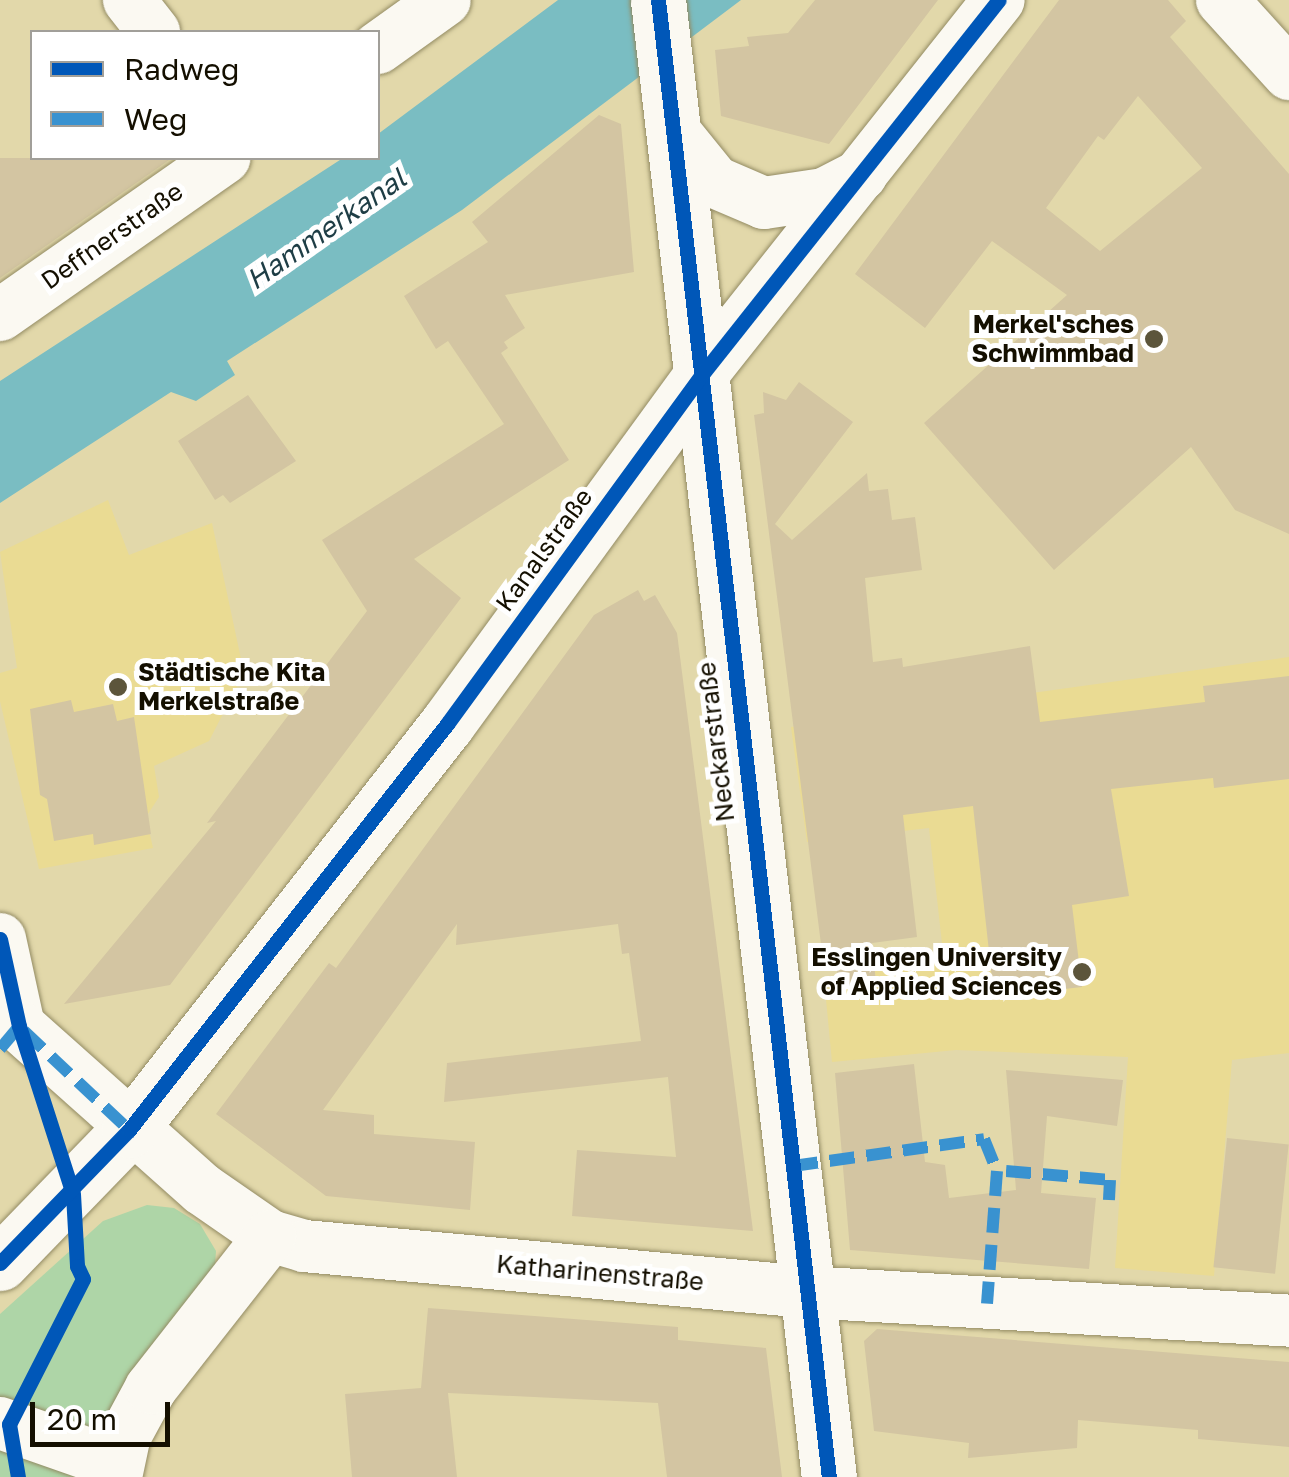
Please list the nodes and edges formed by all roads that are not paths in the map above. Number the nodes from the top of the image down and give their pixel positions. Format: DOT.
graph roads {
  1 [pos="129,0"];
  2 [pos="445,0"];
  3 [pos="658,0"];
  4 [pos="1000,0"];
  5 [pos="1222,0"];
  6 [pos="152,30"];
  7 [pos="380,47"];
  8 [pos="1289,74"];
  9 [pos="670,104"];
  10 [pos="221,160"];
  11 [pos="866,172"];
  12 [pos="0,315"];
  13 [pos="703,373"];
  14 [pos="0,939"];
  15 [pos="9,1037"];
  16 [pos="129,1130"];
  17 [pos="270,1236"];
  18 [pos="0,1263"];
  19 [pos="807,1292"];
  20 [pos="1289,1322"];
  21 [pos="0,1423"];
  22 [pos="117,1471"];
  23 [pos="829,1477"];
  1 -- 6 [label="street"];
  2 -- 7 [label="street"];
  3 -- 9 [label="street, Neckarstraße"];
  4 -- 11 [label="street, Kanalstraße"];
  5 -- 8 [label="street"];
  9 -- 11 [label="street, Kanalstraße"];
  9 -- 13 [label="street, Neckarstraße"];
  10 -- 12 [label="street, Deffnerstraße"];
  11 -- 13 [label="street, Kanalstraße"];
  13 -- 16 [label="street, Kanalstraße"];
  13 -- 19 [label="street, Neckarstraße"];
  14 -- 15 [label="street"];
  15 -- 16 [label="street, Katharinenstraße"];
  16 -- 17 [label="street, Katharinenstraße"];
  16 -- 18 [label="street, Kanalstraße"];
  17 -- 19 [label="street, Katharinenstraße"];
  17 -- 22 [label="street"];
  19 -- 20 [label="street, Katharinenstraße"];
  19 -- 23 [label="street, Neckarstraße"];
  21 -- 22 [label="street"];
}
